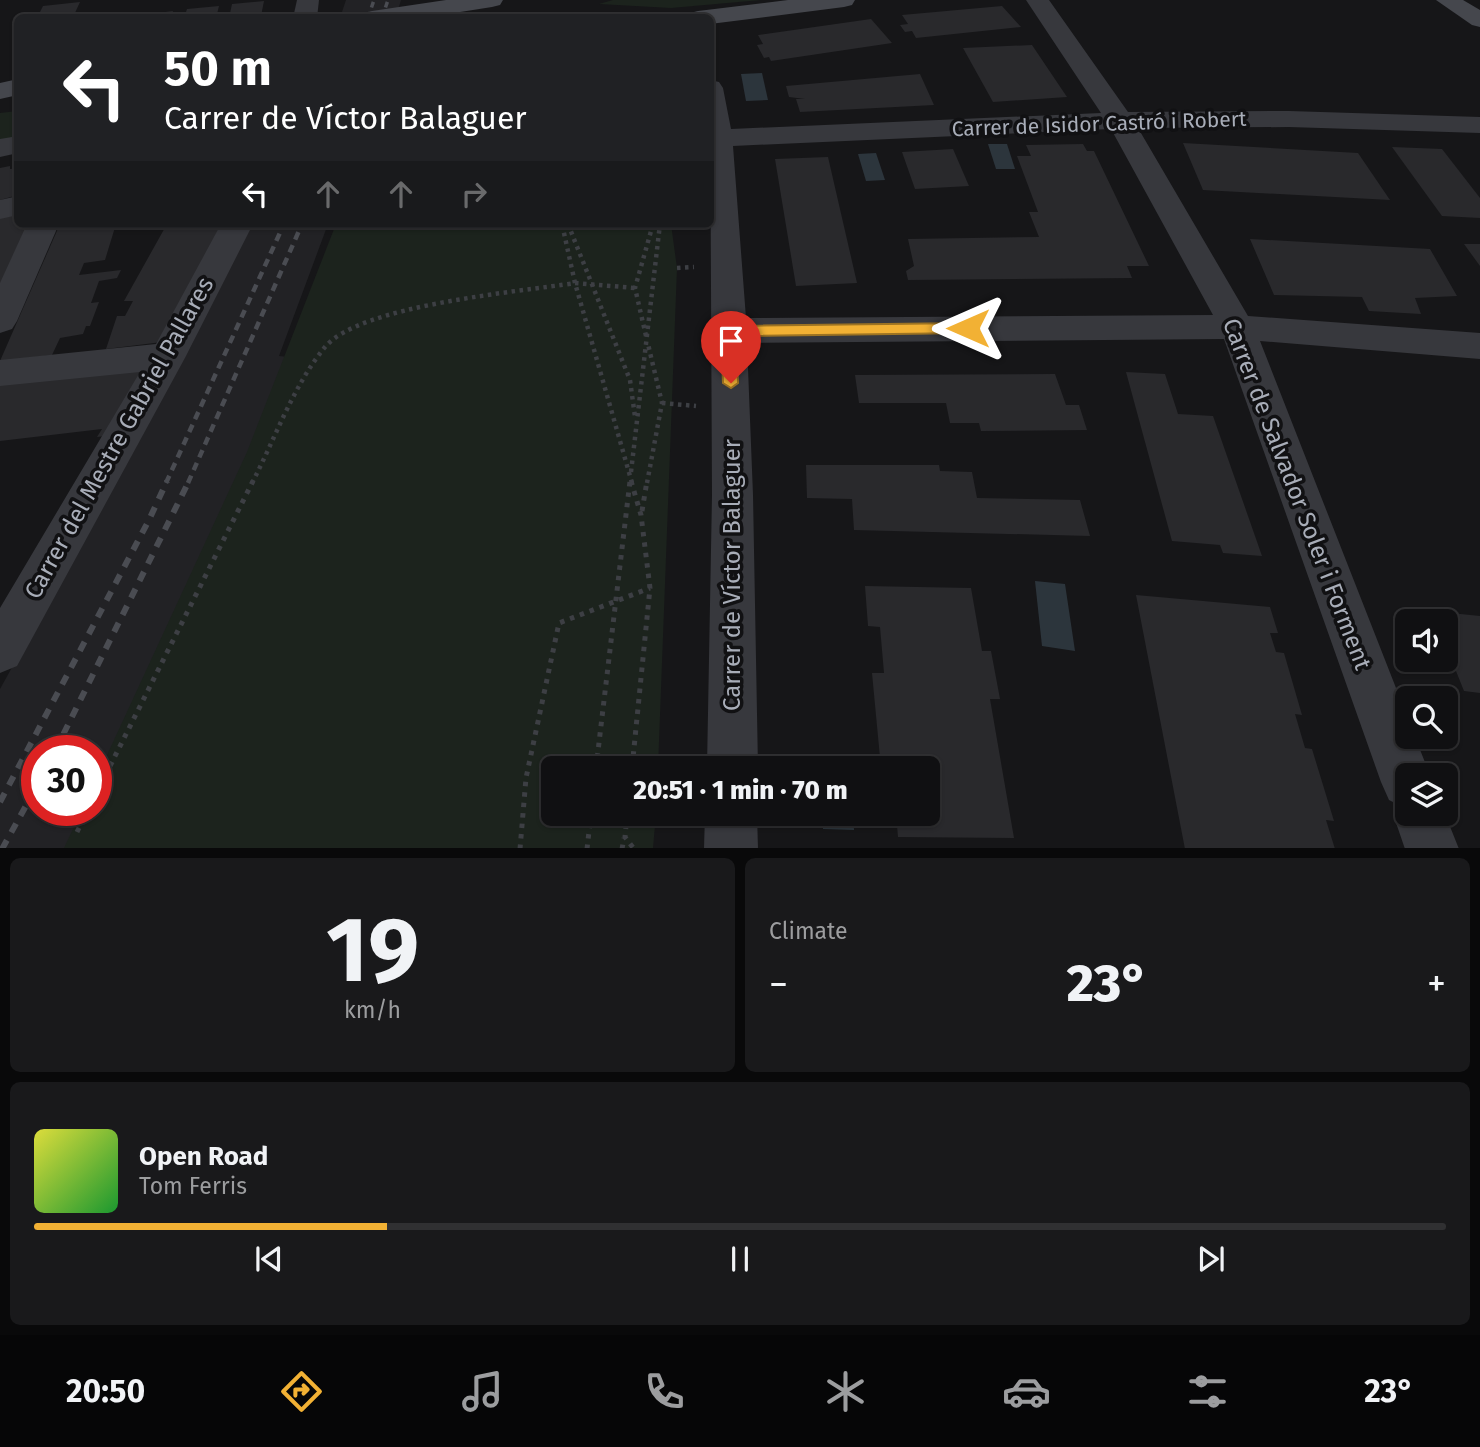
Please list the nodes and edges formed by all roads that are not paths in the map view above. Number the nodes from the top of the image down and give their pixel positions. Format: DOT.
graph roads {
  1 [pos="492,0"];
  2 [pos="844,0"];
  3 [pos="1037,0"];
  4 [pos="1447,0"];
  5 [pos="1475,12"];
  6 [pos="399,14"];
  7 [pos="714,16"];
  8 [pos="714,113"];
  9 [pos="1120,120"];
  10 [pos="1480,125"];
  11 [pos="718,138"];
  12 [pos="41,228"];
  13 [pos="235,228"];
  14 [pos="0,321"];
  15 [pos="1237,327"];
  16 [pos="729,331"];
  17 [pos="1480,346"];
  18 [pos="169,356"];
  19 [pos="0,373"];
  20 [pos="0,651"];
  21 [pos="732,756"];
  22 [pos="1400,763"];
  23 [pos="731,826"];
  24 [pos="1423,826"];
  25 [pos="731,848"];
  26 [pos="1432,848"];
  1 -- 6 [label="street"];
  2 -- 7 [label="street"];
  3 -- 9 [label="street, Carrer de Salvador Soler i Forment"];
  4 -- 5 [label="street"];
  8 -- 11 [label="street, Carrer de Víctor Balaguer"];
  9 -- 10 [label="street, Carrer de Isidor Castró i Robert"];
  9 -- 11 [label="street, Carrer de Isidor Castró i Robert"];
  9 -- 15 [label="street, Carrer de Salvador Soler i Forment"];
  11 -- 16 [label="street, Carrer de Víctor Balaguer"];
  12 -- 14 [label="street"];
  13 -- 18 [label="street, Carrer del Mestre Gabriel Pallares"];
  15 -- 16 [label="street"];
  15 -- 17 [label="street"];
  15 -- 22 [label="street, Carrer de Salvador Soler i Forment"];
  16 -- 21 [label="street, Carrer de Víctor Balaguer"];
  18 -- 19 [label="street"];
  18 -- 20 [label="street, Carrer del Mestre Gabriel Pallares"];
  23 -- 25 [label="street"];
  24 -- 26 [label="street"];
}
